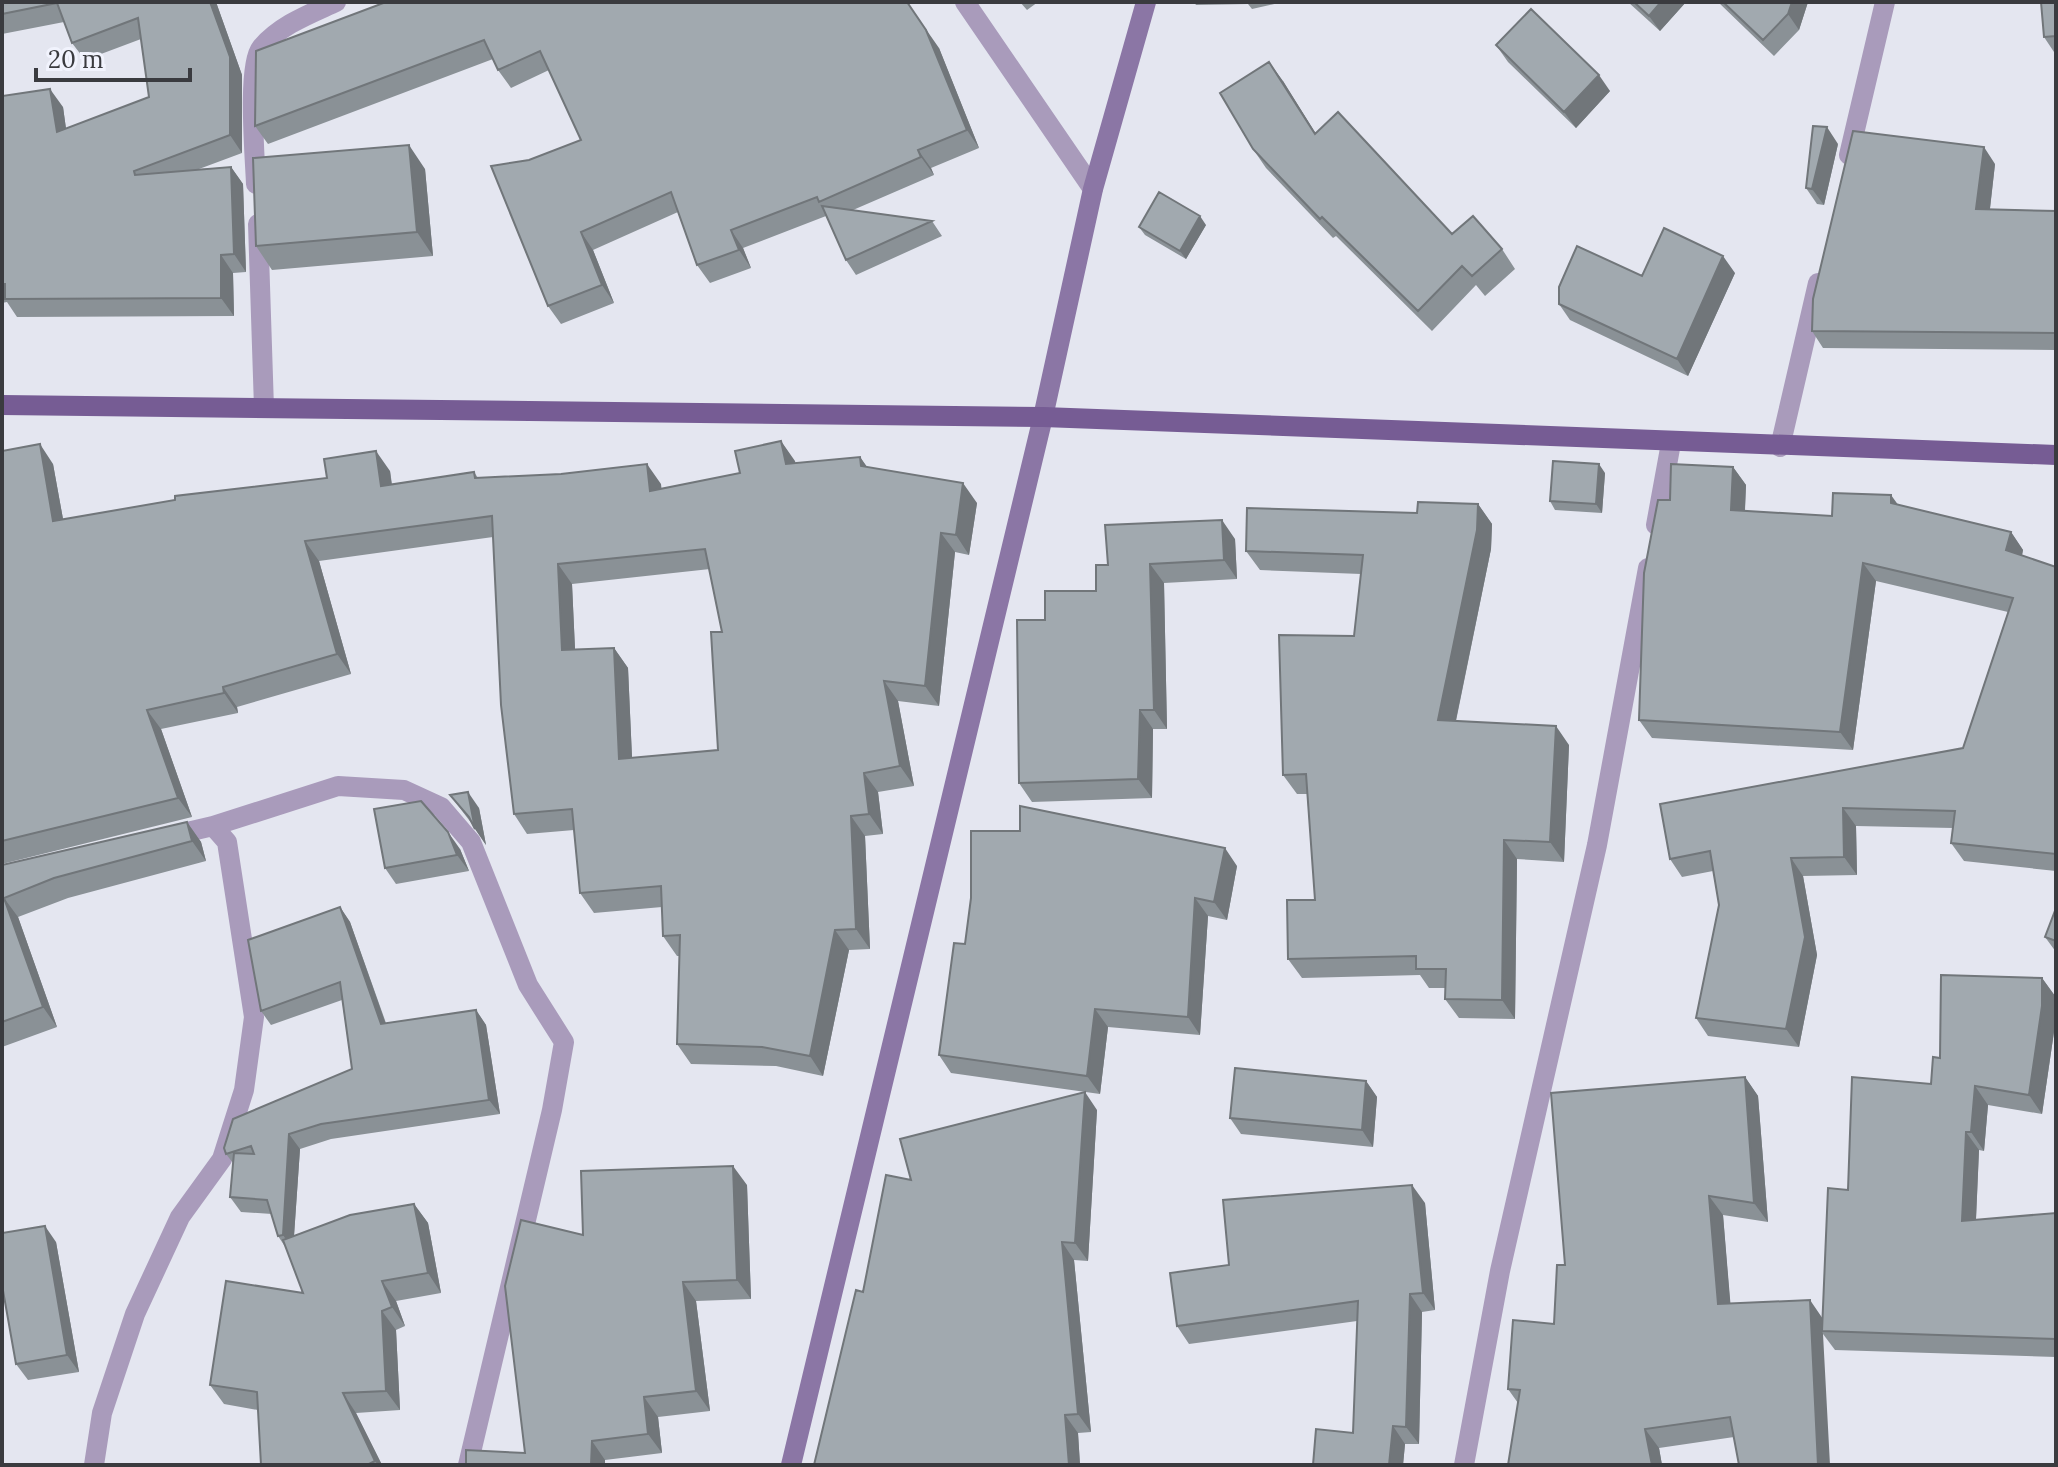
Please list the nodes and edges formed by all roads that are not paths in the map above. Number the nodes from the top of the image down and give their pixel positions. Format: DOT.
graph roads {
  1 [pos="336,2"];
  2 [pos="965,2"];
  3 [pos="1146,2"];
  4 [pos="1885,2"];
  5 [pos="1845,171"];
  6 [pos="1093,189"];
  7 [pos="1823,263"];
  8 [pos="2,405"];
  9 [pos="264,408"];
  10 [pos="1043,417"];
  11 [pos="1671,443"];
  12 [pos="1780,447"];
  13 [pos="2056,455"];
  14 [pos="213,826"];
  15 [pos="140,843"];
  16 [pos="94,1465"];
  17 [pos="468,1465"];
  18 [pos="791,1465"];
  19 [pos="1464,1465"];
  1 -- 9 [label="street"];
  2 -- 6 [label="street"];
  3 -- 6 [label="main road"];
  4 -- 5 [label="street"];
  6 -- 10 [label="main road"];
  7 -- 12 [label="street"];
  8 -- 9 [label="main road"];
  9 -- 10 [label="main road"];
  10 -- 11 [label="main road"];
  10 -- 18 [label="main road"];
  11 -- 12 [label="main road"];
  11 -- 19 [label="street"];
  12 -- 13 [label="main road"];
  14 -- 15 [label="street"];
  14 -- 16 [label="street"];
  14 -- 17 [label="street"];
}
